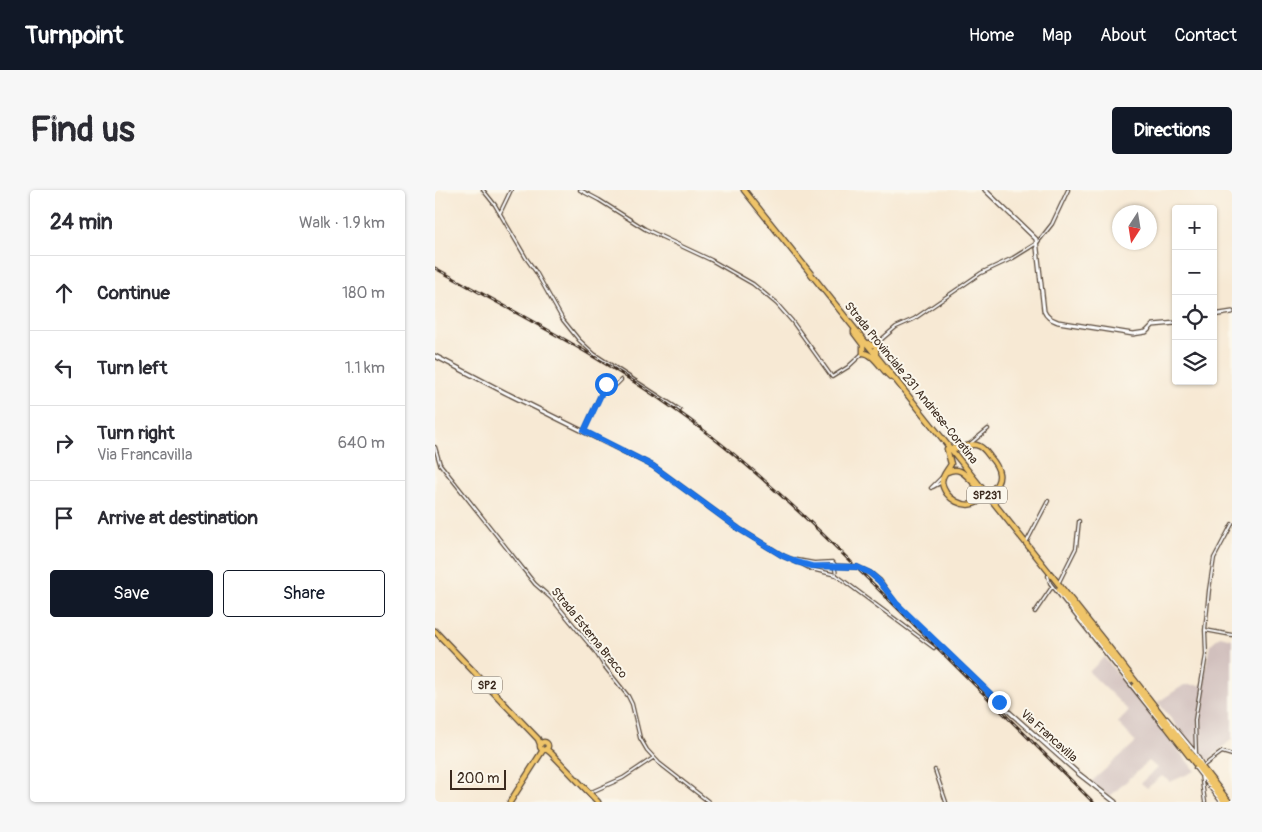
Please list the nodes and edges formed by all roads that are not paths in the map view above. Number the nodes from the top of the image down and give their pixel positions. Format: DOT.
graph roads {
  1 [pos="483,190"];
  2 [pos="511,190"];
  3 [pos="580,190"];
  4 [pos="743,190"];
  5 [pos="985,190"];
  6 [pos="1068,190"];
  7 [pos="500,213"];
  8 [pos="1037,243"];
  9 [pos="1232,312"];
  10 [pos="1217,314"];
  11 [pos="1172,323"];
  12 [pos="855,329"];
  13 [pos="875,345"];
  14 [pos="863,353"];
  15 [pos="435,356"];
  16 [pos="889,370"];
  17 [pos="891,378"];
  18 [pos="621,380"];
  19 [pos="680,410"];
  20 [pos="987,429"];
  21 [pos="584,431"];
  22 [pos="944,439"];
  23 [pos="975,443"];
  24 [pos="435,447"];
  25 [pos="947,449"];
  26 [pos="965,466"];
  27 [pos="943,477"];
  28 [pos="936,485"];
  29 [pos="977,487"];
  30 [pos="945,489"];
  31 [pos="1048,501"];
  32 [pos="1079,522"];
  33 [pos="1232,524"];
  34 [pos="1017,533"];
  35 [pos="1027,541"];
  36 [pos="789,559"];
  37 [pos="811,567"];
  38 [pos="836,575"];
  39 [pos="1048,576"];
  40 [pos="1059,582"];
  41 [pos="1052,586"];
  42 [pos="1035,612"];
  43 [pos="1205,630"];
  44 [pos="435,631"];
  45 [pos="1232,636"];
  46 [pos="934,648"];
  47 [pos="543,745"];
  48 [pos="1196,753"];
  49 [pos="1232,755"];
  50 [pos="654,758"];
  51 [pos="1203,766"];
  52 [pos="935,770"];
  53 [pos="1201,775"];
  54 [pos="1211,778"];
  55 [pos="1209,785"];
  56 [pos="1202,788"];
  57 [pos="589,793"];
  58 [pos="510,802"];
  59 [pos="598,802"];
  60 [pos="709,802"];
  61 [pos="946,802"];
  62 [pos="1115,802"];
  63 [pos="1205,802"];
  64 [pos="1225,802"];
  1 -- 7 [label="street"];
  2 -- 7 [label="street"];
  3 -- 14 [label="street"];
  4 -- 12 [label="main road, Strada Provinciale 231 Andriese-Coratina / SP231"];
  5 -- 8 [label="street"];
  6 -- 8 [label="street"];
  7 -- 19 [label="street"];
  8 -- 11 [label="street"];
  8 -- 13 [label="street"];
  9 -- 10 [label="street"];
  12 -- 13 [label="main road"];
  12 -- 14 [label="main road"];
  12 -- 16 [label="main road, Strada Provinciale 231 Andriese-Coratina / SP231"];
  12 -- 17 [label="main road, Strada Provinciale 231 Andriese-Coratina / SP231"];
  13 -- 16 [label="main road"];
  14 -- 17 [label="main road"];
  15 -- 21 [label="street"];
  16 -- 22 [label="main road, Strada Provinciale 231 Andriese-Coratina / SP231"];
  17 -- 25 [label="main road, Strada Provinciale 231 Andriese-Coratina / SP231"];
  18 -- 21 [label="street"];
  20 -- 23 [label="street"];
  21 -- 36 [label="street"];
  22 -- 23 [label="main road"];
  22 -- 26 [label="main road, Strada Provinciale 231 Andriese-Coratina / SP231"];
  23 -- 26 [label="main road"];
  23 -- 30 [label="main road, bridge"];
  24 -- 50 [label="street, Strada Esterna Bracco"];
  25 -- 27 [label="main road"];
  25 -- 29 [label="main road, Strada Provinciale 231 Andriese-Coratina / SP231"];
  26 -- 34 [label="main road, Strada Provinciale 231 Andriese-Coratina / SP231"];
  27 -- 28 [label="street"];
  27 -- 28 [label="street"];
  27 -- 29 [label="main road"];
  27 -- 30 [label="main road"];
  28 -- 30 [label="street"];
  29 -- 39 [label="main road, Strada Provinciale 231 Andriese-Coratina / SP231"];
  31 -- 35 [label="street"];
  32 -- 40 [label="street"];
  33 -- 43 [label="street"];
  34 -- 35 [label="street"];
  34 -- 54 [label="main road, Strada Provinciale 231 Andriese-Coratina / SP231"];
  35 -- 40 [label="street"];
  36 -- 37 [label="street"];
  36 -- 38 [label="street"];
  37 -- 38 [label="street"];
  37 -- 62 [label="street, Via Francavilla"];
  38 -- 46 [label="street"];
  39 -- 41 [label="street"];
  39 -- 64 [label="main road, Strada Provinciale 231 Andriese-Coratina / SP231"];
  40 -- 48 [label="street"];
  41 -- 42 [label="street"];
  41 -- 53 [label="street"];
  43 -- 45 [label="street"];
  43 -- 48 [label="street"];
  44 -- 47 [label="main road, SP2"];
  47 -- 57 [label="main road, SP2"];
  47 -- 58 [label="main road"];
  48 -- 51 [label="street"];
  49 -- 51 [label="street"];
  50 -- 57 [label="street"];
  50 -- 60 [label="street, Strada Esterna Bracco"];
  51 -- 54 [label="street"];
  52 -- 61 [label="street"];
  53 -- 55 [label="street"];
  53 -- 56 [label="street"];
  54 -- 64 [label="main road, Strada Provinciale 231 Andriese-Coratina / SP231"];
  55 -- 56 [label="street"];
  55 -- 64 [label="street"];
  56 -- 63 [label="street"];
  57 -- 59 [label="main road, SP2"];
}
